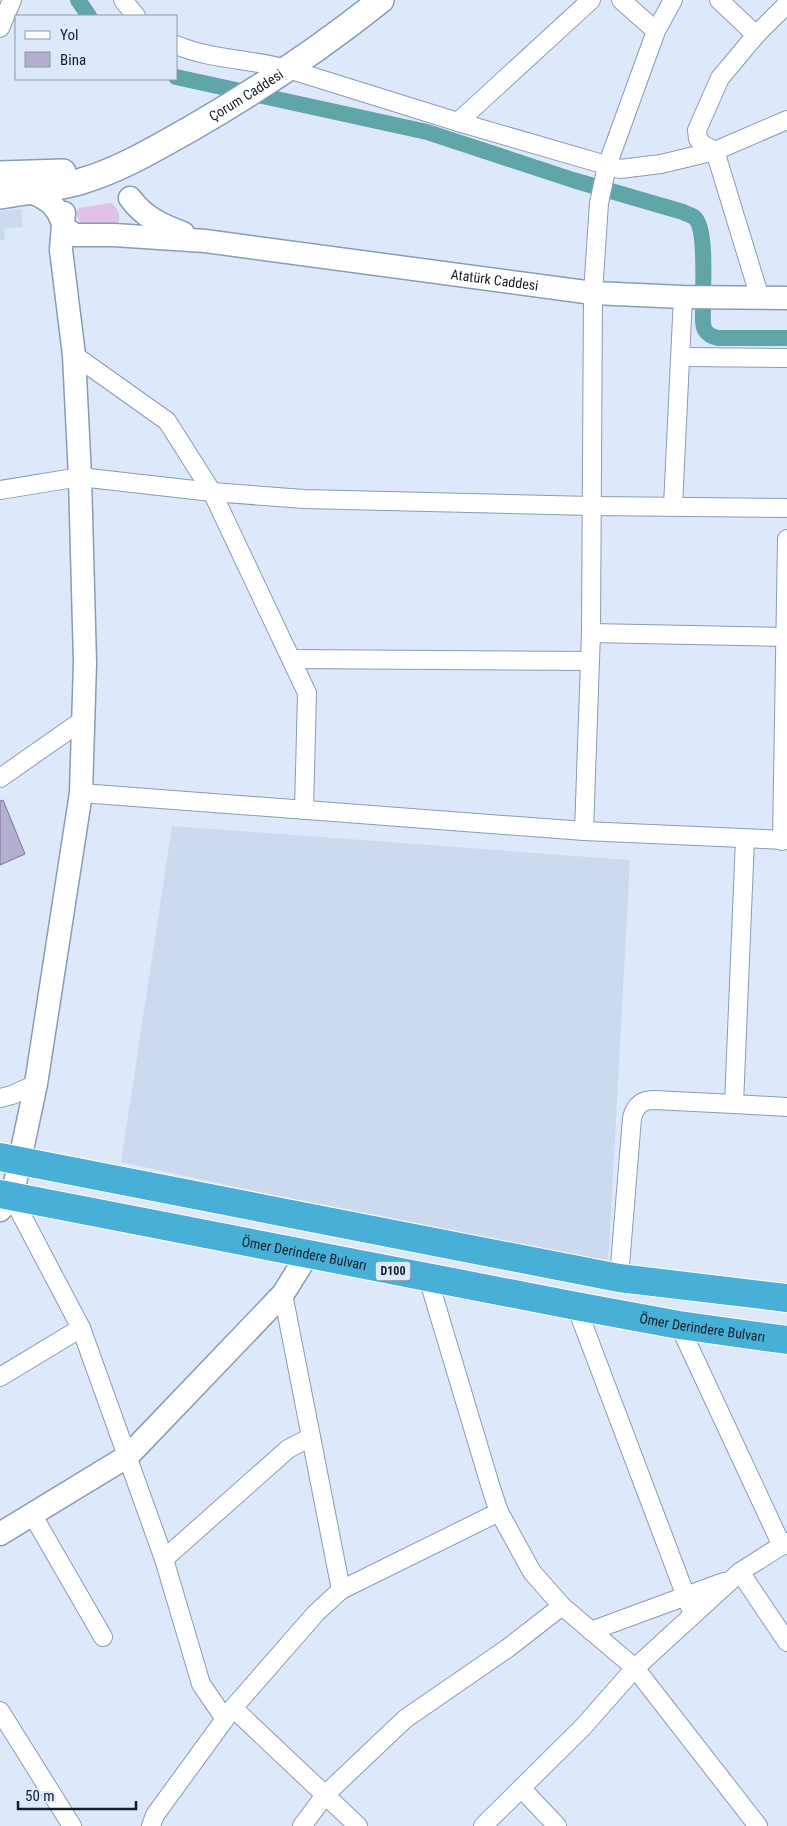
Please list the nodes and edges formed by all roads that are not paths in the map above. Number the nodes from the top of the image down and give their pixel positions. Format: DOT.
graph roads {
  1 [pos="12,0"];
  2 [pos="123,0"];
  3 [pos="380,0"];
  4 [pos="591,0"];
  5 [pos="621,0"];
  6 [pos="673,0"];
  7 [pos="719,0"];
  8 [pos="787,4"];
  9 [pos="135,15"];
  10 [pos="0,28"];
  11 [pos="656,31"];
  12 [pos="756,35"];
  13 [pos="178,46"];
  14 [pos="288,69"];
  15 [pos="787,120"];
  16 [pos="458,122"];
  17 [pos="715,151"];
  18 [pos="134,160"];
  19 [pos="607,166"];
  20 [pos="0,174"];
  21 [pos="101,174"];
  22 [pos="74,184"];
  23 [pos="28,191"];
  24 [pos="128,195"];
  25 [pos="0,196"];
  26 [pos="66,236"];
  27 [pos="114,236"];
  28 [pos="205,241"];
  29 [pos="593,293"];
  30 [pos="683,297"];
  31 [pos="760,298"];
  32 [pos="787,298"];
  33 [pos="74,356"];
  34 [pos="681,357"];
  35 [pos="787,358"];
  36 [pos="80,477"];
  37 [pos="0,490"];
  38 [pos="212,492"];
  39 [pos="591,506"];
  40 [pos="673,506"];
  41 [pos="787,508"];
  42 [pos="787,539"];
  43 [pos="591,633"];
  44 [pos="786,637"];
  45 [pos="292,659"];
  46 [pos="590,661"];
  47 [pos="83,720"];
  48 [pos="0,778"];
  49 [pos="81,793"];
  50 [pos="304,810"];
  51 [pos="584,832"];
  52 [pos="745,839"];
  53 [pos="785,840"];
  54 [pos="36,1084"];
  55 [pos="0,1098"];
  56 [pos="734,1104"];
  57 [pos="787,1107"];
  58 [pos="9,1159"];
  59 [pos="4,1200"];
  60 [pos="308,1254"];
  61 [pos="428,1278"];
  62 [pos="619,1278"];
  63 [pos="283,1294"];
  64 [pos="787,1298"];
  65 [pos="576,1306"];
  66 [pos="679,1325"];
  67 [pos="81,1328"];
  68 [pos="787,1340"];
  69 [pos="0,1377"];
  70 [pos="310,1437"];
  71 [pos="128,1456"];
  72 [pos="499,1512"];
  73 [pos="32,1514"];
  74 [pos="0,1534"];
  75 [pos="784,1544"];
  76 [pos="164,1559"];
  77 [pos="736,1576"];
  78 [pos="341,1590"];
  79 [pos="686,1596"];
  80 [pos="562,1606"];
  81 [pos="693,1615"];
  82 [pos="591,1631"];
  83 [pos="785,1634"];
  84 [pos="103,1637"];
  85 [pos="635,1668"];
  86 [pos="0,1711"];
  87 [pos="229,1714"];
  88 [pos="521,1788"];
  89 [pos="326,1794"];
  90 [pos="72,1826"];
  91 [pos="151,1826"];
  92 [pos="302,1826"];
  93 [pos="358,1826"];
  94 [pos="483,1826"];
  95 [pos="557,1826"];
  96 [pos="758,1826"];
  1 -- 10 [label="street"];
  2 -- 9 [label="street"];
  3 -- 14 [label="main road, Çorum Caddesi"];
  4 -- 16 [label="street"];
  5 -- 11 [label="street"];
  6 -- 11 [label="street"];
  7 -- 12 [label="street"];
  8 -- 12 [label="street"];
  11 -- 19 [label="street"];
  12 -- 17 [label="street"];
  13 -- 14 [label="street"];
  14 -- 16 [label="street"];
  14 -- 18 [label="main road, Çorum Caddesi"];
  15 -- 17 [label="street"];
  16 -- 19 [label="street"];
  17 -- 19 [label="street"];
  17 -- 31 [label="street"];
  18 -- 21 [label="main road, Çorum Caddesi"];
  18 -- 24 [label="street"];
  19 -- 29 [label="street"];
  20 -- 21 [label="main road, Çorum Caddesi"];
  21 -- 22 [label="main road, Çorum Caddesi"];
  21 -- 24 [label="street"];
  22 -- 23 [label="main road, Çorum Caddesi"];
  22 -- 26 [label="street"];
  23 -- 25 [label="main road, Çorum Caddesi"];
  23 -- 26 [label="street"];
  24 -- 27 [label="street"];
  24 -- 28 [label="street"];
  26 -- 27 [label="street"];
  26 -- 33 [label="street"];
  27 -- 28 [label="street"];
  28 -- 29 [label="street, Atatürk Caddesi"];
  29 -- 30 [label="street, Atatürk Caddesi"];
  29 -- 39 [label="street"];
  30 -- 31 [label="street, Atatürk Caddesi"];
  30 -- 34 [label="street"];
  31 -- 32 [label="street, Atatürk Caddesi"];
  33 -- 36 [label="street"];
  33 -- 38 [label="street"];
  34 -- 35 [label="street"];
  34 -- 40 [label="street"];
  36 -- 37 [label="street"];
  36 -- 38 [label="street"];
  36 -- 47 [label="street"];
  38 -- 39 [label="street"];
  38 -- 45 [label="street"];
  39 -- 40 [label="street"];
  39 -- 43 [label="street"];
  40 -- 41 [label="street"];
  42 -- 44 [label="street"];
  43 -- 44 [label="street"];
  43 -- 46 [label="street"];
  44 -- 53 [label="street"];
  45 -- 46 [label="street"];
  45 -- 50 [label="street"];
  46 -- 51 [label="street"];
  47 -- 48 [label="street"];
  47 -- 49 [label="street"];
  49 -- 50 [label="street"];
  49 -- 54 [label="street"];
  50 -- 51 [label="street"];
  51 -- 52 [label="street"];
  52 -- 53 [label="street"];
  52 -- 56 [label="street"];
  54 -- 55 [label="street"];
  54 -- 58 [label="street"];
  56 -- 57 [label="street"];
  56 -- 62 [label="street"];
  58 -- 59 [label="street"];
  58 -- 62 [label="highway"];
  59 -- 60 [label="highway, Ömer Derindere Bulvarı / D100"];
  59 -- 67 [label="street"];
  60 -- 61 [label="highway, Ömer Derindere Bulvarı / D100"];
  60 -- 63 [label="street"];
  61 -- 65 [label="highway, Ömer Derindere Bulvarı / D100"];
  61 -- 72 [label="street"];
  62 -- 64 [label="highway"];
  63 -- 70 [label="street"];
  63 -- 71 [label="street"];
  65 -- 66 [label="highway, Ömer Derindere Bulvarı / D100"];
  65 -- 79 [label="street"];
  66 -- 68 [label="highway, Ömer Derindere Bulvarı / D100"];
  66 -- 75 [label="street"];
  67 -- 69 [label="street"];
  67 -- 71 [label="street"];
  70 -- 76 [label="street"];
  70 -- 78 [label="street"];
  71 -- 73 [label="street"];
  71 -- 76 [label="street"];
  72 -- 78 [label="street"];
  72 -- 80 [label="street"];
  73 -- 74 [label="street"];
  73 -- 84 [label="street"];
  75 -- 77 [label="street"];
  76 -- 87 [label="street"];
  77 -- 79 [label="street"];
  77 -- 81 [label="street"];
  77 -- 83 [label="street"];
  78 -- 87 [label="street"];
  79 -- 81 [label="street"];
  79 -- 82 [label="street"];
  80 -- 82 [label="street"];
  80 -- 89 [label="street"];
  81 -- 85 [label="street"];
  82 -- 85 [label="street"];
  85 -- 88 [label="street"];
  85 -- 96 [label="street"];
  86 -- 90 [label="street"];
  87 -- 89 [label="street"];
  87 -- 91 [label="street"];
  88 -- 94 [label="street"];
  88 -- 95 [label="street"];
  89 -- 92 [label="street"];
  89 -- 93 [label="street"];
}
